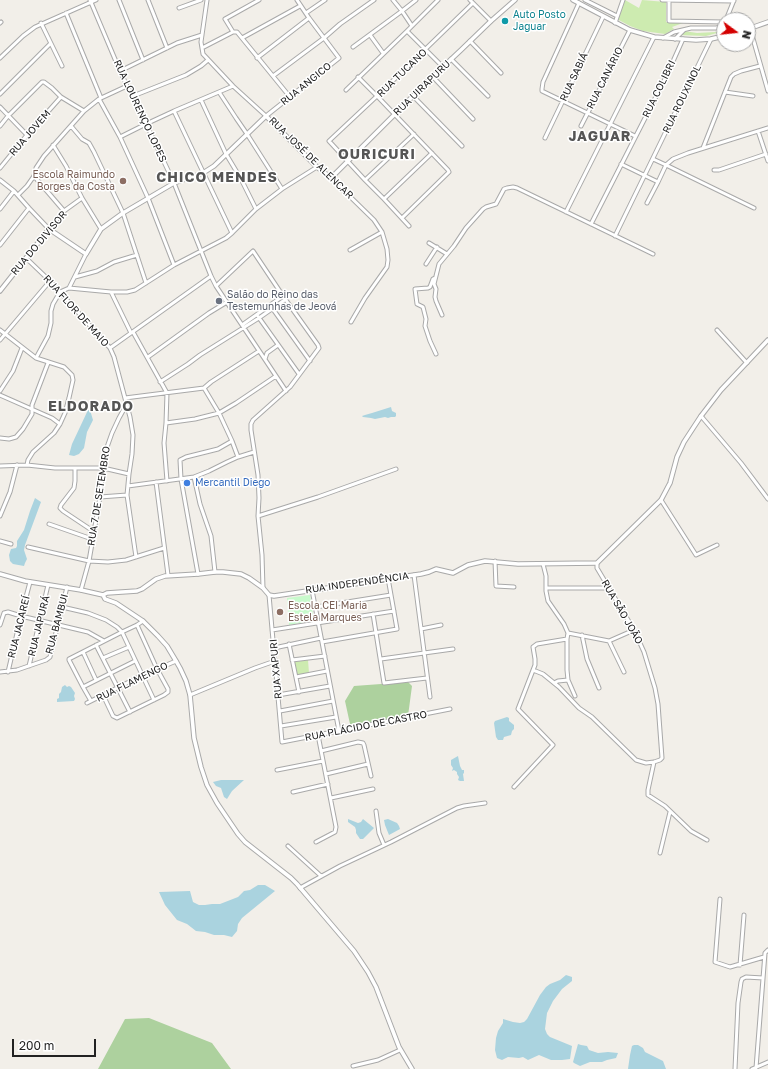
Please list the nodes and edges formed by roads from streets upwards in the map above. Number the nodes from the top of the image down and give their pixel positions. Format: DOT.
graph roads {
  1 [pos="96,0"];
  2 [pos="119,0"];
  3 [pos="148,0"];
  4 [pos="201,0"];
  5 [pos="207,0"];
  6 [pos="259,0"];
  7 [pos="297,0"];
  8 [pos="325,0"];
  9 [pos="374,0"];
  10 [pos="393,0"];
  11 [pos="416,0"];
  12 [pos="438,0"];
  13 [pos="470,0"];
  14 [pos="515,0"];
  15 [pos="573,0"];
  16 [pos="585,0"];
  17 [pos="623,0"];
  18 [pos="662,0"];
  19 [pos="669,0"];
  20 [pos="90,1"];
  21 [pos="734,1"];
  22 [pos="473,3"];
  23 [pos="579,3"];
  24 [pos="300,6"];
  25 [pos="179,8"];
  26 [pos="402,11"];
  27 [pos="729,12"];
  28 [pos="66,13"];
  29 [pos="306,13"];
  30 [pos="617,16"];
  31 [pos="603,17"];
  32 [pos="309,18"];
  33 [pos="491,21"];
  34 [pos="768,22"];
  35 [pos="615,23"];
  36 [pos="716,23"];
  37 [pos="41,24"];
  38 [pos="412,26"];
  39 [pos="756,26"];
  40 [pos="716,28"];
  41 [pos="630,30"];
  42 [pos="684,30"];
  43 [pos="407,31"];
  44 [pos="232,32"];
  45 [pos="202,35"];
  46 [pos="370,35"];
  47 [pos="242,38"];
  48 [pos="324,38"];
  49 [pos="654,38"];
  50 [pos="663,38"];
  51 [pos="716,38"];
  52 [pos="675,39"];
  53 [pos="683,39"];
  54 [pos="711,39"];
  55 [pos="470,41"];
  56 [pos="50,44"];
  57 [pos="353,47"];
  58 [pos="167,48"];
  59 [pos="202,48"];
  60 [pos="426,49"];
  61 [pos="756,52"];
  62 [pos="383,53"];
  63 [pos="0,58"];
  64 [pos="258,58"];
  65 [pos="452,59"];
  66 [pos="143,60"];
  67 [pos="208,60"];
  68 [pos="62,66"];
  69 [pos="760,66"];
  70 [pos="443,67"];
  71 [pos="120,71"];
  72 [pos="501,73"];
  73 [pos="274,76"];
  74 [pos="358,77"];
  75 [pos="433,77"];
  76 [pos="127,86"];
  77 [pos="233,86"];
  78 [pos="346,90"];
  79 [pos="768,91"];
  80 [pos="219,92"];
  81 [pos="725,92"];
  82 [pos="0,94"];
  83 [pos="133,96"];
  84 [pos="290,96"];
  85 [pos="377,96"];
  86 [pos="413,96"];
  87 [pos="488,96"];
  88 [pos="752,96"];
  89 [pos="61,98"];
  90 [pos="100,98"];
  91 [pos="201,100"];
  92 [pos="563,101"];
  93 [pos="0,107"];
  94 [pos="84,111"];
  95 [pos="174,111"];
  96 [pos="588,112"];
  97 [pos="395,114"];
  98 [pos="8,116"];
  99 [pos="266,116"];
  100 [pos="472,119"];
  101 [pos="146,124"];
  102 [pos="611,124"];
  103 [pos="0,126"];
  104 [pos="71,126"];
  105 [pos="581,126"];
  106 [pos="768,128"];
  107 [pos="758,131"];
  108 [pos="247,134"];
  109 [pos="414,134"];
  110 [pos="27,135"];
  111 [pos="635,136"];
  112 [pos="120,137"];
  113 [pos="545,138"];
  114 [pos="53,145"];
  115 [pos="462,146"];
  116 [pos="702,148"];
  117 [pos="432,153"];
  118 [pos="226,154"];
  119 [pos="766,154"];
  120 [pos="652,160"];
  121 [pos="768,161"];
  122 [pos="346,162"];
  123 [pos="621,164"];
  124 [pos="666,165"];
  125 [pos="317,167"];
  126 [pos="0,168"];
  127 [pos="714,170"];
  128 [pos="203,173"];
  129 [pos="644,175"];
  130 [pos="34,176"];
  131 [pos="331,178"];
  132 [pos="0,180"];
  133 [pos="365,180"];
  134 [pos="658,182"];
  135 [pos="174,183"];
  136 [pos="282,189"];
  137 [pos="14,191"];
  138 [pos="18,195"];
  139 [pos="82,198"];
  140 [pos="148,198"];
  141 [pos="384,199"];
  142 [pos="647,203"];
  143 [pos="29,208"];
  144 [pos="754,208"];
  145 [pos="0,209"];
  146 [pos="256,209"];
  147 [pos="64,212"];
  148 [pos="566,212"];
  149 [pos="123,213"];
  150 [pos="402,218"];
  151 [pos="591,224"];
  152 [pos="409,226"];
  153 [pos="49,229"];
  154 [pos="101,229"];
  155 [pos="382,232"];
  156 [pos="232,233"];
  157 [pos="614,236"];
  158 [pos="429,243"];
  159 [pos="0,245"];
  160 [pos="437,247"];
  161 [pos="350,250"];
  162 [pos="202,251"];
  163 [pos="86,254"];
  164 [pos="448,254"];
  165 [pos="653,254"];
  166 [pos="137,255"];
  167 [pos="26,258"];
  168 [pos="426,264"];
  169 [pos="174,265"];
  170 [pos="211,276"];
  171 [pos="75,277"];
  172 [pos="435,278"];
  173 [pos="50,282"];
  174 [pos="146,283"];
  175 [pos="216,286"];
  176 [pos="69,288"];
  177 [pos="0,291"];
  178 [pos="60,292"];
  179 [pos="112,292"];
  180 [pos="283,296"];
  181 [pos="286,299"];
  182 [pos="227,302"];
  183 [pos="271,307"];
  184 [pos="442,315"];
  185 [pos="258,316"];
  186 [pos="351,322"];
  187 [pos="243,326"];
  188 [pos="0,330"];
  189 [pos="717,330"];
  190 [pos="132,332"];
  191 [pos="5,334"];
  192 [pos="0,340"];
  193 [pos="768,340"];
  194 [pos="278,345"];
  195 [pos="22,348"];
  196 [pos="110,348"];
  197 [pos="260,351"];
  198 [pos="436,354"];
  199 [pos="148,357"];
  200 [pos="36,358"];
  201 [pos="265,358"];
  202 [pos="310,361"];
  203 [pos="48,363"];
  204 [pos="747,363"];
  205 [pos="299,374"];
  206 [pos="276,376"];
  207 [pos="160,382"];
  208 [pos="204,388"];
  209 [pos="0,391"];
  210 [pos="286,391"];
  211 [pos="167,393"];
  212 [pos="0,395"];
  213 [pos="125,398"];
  214 [pos="127,407"];
  215 [pos="32,408"];
  216 [pos="219,413"];
  217 [pos="701,416"];
  218 [pos="166,422"];
  219 [pos="60,424"];
  220 [pos="0,438"];
  221 [pos="232,441"];
  222 [pos="254,452"];
  223 [pos="238,457"];
  224 [pos="17,465"];
  225 [pos="27,465"];
  226 [pos="0,466"];
  227 [pos="75,468"];
  228 [pos="103,468"];
  229 [pos="396,469"];
  230 [pos="129,474"];
  231 [pos="194,477"];
  232 [pos="181,479"];
  233 [pos="167,481"];
  234 [pos="156,482"];
  235 [pos="128,486"];
  236 [pos="127,495"];
  237 [pos="100,497"];
  238 [pos="768,499"];
  239 [pos="661,500"];
  240 [pos="0,516"];
  241 [pos="258,516"];
  242 [pos="49,524"];
  243 [pos="93,531"];
  244 [pos="92,539"];
  245 [pos="0,541"];
  246 [pos="12,544"];
  247 [pos="717,545"];
  248 [pos="28,546"];
  249 [pos="164,548"];
  250 [pos="136,557"];
  251 [pos="89,561"];
  252 [pos="495,561"];
  253 [pos="596,563"];
  254 [pos="543,564"];
  255 [pos="215,572"];
  256 [pos="0,574"];
  257 [pos="198,574"];
  258 [pos="168,575"];
  259 [pos="414,575"];
  260 [pos="388,578"];
  261 [pos="30,582"];
  262 [pos="48,585"];
  263 [pos="67,587"];
  264 [pos="514,587"];
  265 [pos="263,588"];
  266 [pos="546,588"];
  267 [pos="609,588"];
  268 [pos="81,590"];
  269 [pos="312,590"];
  270 [pos="102,595"];
  271 [pos="269,595"];
  272 [pos="391,595"];
  273 [pos="62,607"];
  274 [pos="316,607"];
  275 [pos="394,612"];
  276 [pos="373,614"];
  277 [pos="21,616"];
  278 [pos="40,620"];
  279 [pos="143,621"];
  280 [pos="319,623"];
  281 [pos="0,625"];
  282 [pos="58,625"];
  283 [pos="137,625"];
  284 [pos="441,625"];
  285 [pos="421,629"];
  286 [pos="272,630"];
  287 [pos="634,630"];
  288 [pos="122,632"];
  289 [pos="376,633"];
  290 [pos="568,633"];
  291 [pos="582,636"];
  292 [pos="567,639"];
  293 [pos="322,640"];
  294 [pos="104,641"];
  295 [pos="609,641"];
  296 [pos="289,644"];
  297 [pos="96,645"];
  298 [pos="129,647"];
  299 [pos="274,648"];
  300 [pos="453,649"];
  301 [pos="83,652"];
  302 [pos="424,653"];
  303 [pos="325,656"];
  304 [pos="104,658"];
  305 [pos="380,659"];
  306 [pos="176,660"];
  307 [pos="292,660"];
  308 [pos="135,661"];
  309 [pos="275,662"];
  310 [pos="29,666"];
  311 [pos="157,669"];
  312 [pos="533,670"];
  313 [pos="328,671"];
  314 [pos="0,672"];
  315 [pos="8,672"];
  316 [pos="624,672"];
  317 [pos="110,673"];
  318 [pos="143,675"];
  319 [pos="296,677"];
  320 [pos="427,678"];
  321 [pos="96,680"];
  322 [pos="568,680"];
  323 [pos="554,683"];
  324 [pos="330,686"];
  325 [pos="82,687"];
  326 [pos="118,688"];
  327 [pos="599,688"];
  328 [pos="299,692"];
  329 [pos="103,695"];
  330 [pos="190,695"];
  331 [pos="278,695"];
  332 [pos="575,696"];
  333 [pos="430,697"];
  334 [pos="154,700"];
  335 [pos="91,701"];
  336 [pos="333,701"];
  337 [pos="88,703"];
  338 [pos="450,709"];
  339 [pos="280,711"];
  340 [pos="130,712"];
  341 [pos="336,717"];
  342 [pos="281,726"];
  343 [pos="339,731"];
  344 [pos="318,735"];
  345 [pos="282,742"];
  346 [pos="321,751"];
  347 [pos="323,761"];
  348 [pos="654,762"];
  349 [pos="368,764"];
  350 [pos="276,770"];
  351 [pos="326,774"];
  352 [pos="370,776"];
  353 [pos="328,784"];
  354 [pos="514,787"];
  355 [pos="373,789"];
  356 [pos="294,792"];
  357 [pos="331,798"];
  358 [pos="485,803"];
  359 [pos="376,812"];
  360 [pos="670,812"];
  361 [pos="707,840"];
  362 [pos="316,842"];
  363 [pos="384,845"];
  364 [pos="288,846"];
  365 [pos="660,853"];
  366 [pos="321,876"];
  367 [pos="300,888"];
  368 [pos="720,899"];
  369 [pos="744,915"];
  370 [pos="768,950"];
  371 [pos="764,957"];
  372 [pos="740,965"];
  373 [pos="763,978"];
  374 [pos="400,1050"];
  375 [pos="768,1062"];
  376 [pos="353,1066"];
  377 [pos="756,1068"];
  378 [pos="412,1069"];
  379 [pos="735,1069"];
  380 [pos="752,1069"];
  1 -- 20 [label="street"];
  2 -- 66 [label="street"];
  3 -- 58 [label="street"];
  4 -- 25 [label="street"];
  5 -- 45 [label="street, RUA JOSÉ DE ALENCAR"];
  6 -- 44 [label="street"];
  7 -- 24 [label="street"];
  8 -- 29 [label="street"];
  9 -- 48 [label="street"];
  10 -- 26 [label="street"];
  11 -- 26 [label="street"];
  12 -- 38 [label="street"];
  13 -- 22 [label="street"];
  14 -- 33 [label="street, RUA UIRAPURU"];
  15 -- 23 [label="street"];
  16 -- 30 [label="street"];
  17 -- 30 [label="street"];
  18 -- 19 [label="street"];
  19 -- 21 [label="street"];
  19 -- 36 [label="street"];
  20 -- 28 [label="street"];
  20 -- 71 [label="street, RUA LOURENÇO LOPES"];
  21 -- 27 [label="street"];
  22 -- 33 [label="street"];
  22 -- 60 [label="street, RUA TUCANO"];
  23 -- 31 [label="street"];
  23 -- 92 [label="street"];
  24 -- 29 [label="street"];
  24 -- 47 [label="street"];
  26 -- 38 [label="street"];
  26 -- 46 [label="street"];
  28 -- 37 [label="street"];
  28 -- 90 [label="street"];
  29 -- 32 [label="street"];
  30 -- 35 [label="street"];
  31 -- 35 [label="street"];
  31 -- 92 [label="street, RUA SABIÁ"];
  32 -- 48 [label="street"];
  32 -- 64 [label="street"];
  33 -- 55 [label="street, RUA UIRAPURU"];
  34 -- 39 [label="street"];
  35 -- 41 [label="street"];
  37 -- 56 [label="street"];
  37 -- 63 [label="street"];
  38 -- 43 [label="street"];
  40 -- 42 [label="street"];
  41 -- 49 [label="street"];
  41 -- 96 [label="street, RUA CANÁRIO"];
  42 -- 50 [label="street"];
  42 -- 52 [label="street"];
  43 -- 60 [label="street"];
  43 -- 62 [label="street"];
  44 -- 47 [label="street"];
  44 -- 59 [label="street"];
  45 -- 58 [label="street"];
  45 -- 59 [label="street, RUA JOSÉ DE ALENCAR"];
  46 -- 57 [label="street"];
  46 -- 62 [label="street"];
  47 -- 64 [label="street"];
  48 -- 73 [label="street"];
  48 -- 84 [label="street, RUA ANGICO"];
  49 -- 50 [label="street"];
  49 -- 102 [label="street"];
  50 -- 52 [label="street"];
  51 -- 54 [label="street"];
  52 -- 53 [label="street"];
  53 -- 54 [label="street"];
  53 -- 111 [label="street, RUA COLIBRI"];
  54 -- 120 [label="street, RUA ROUXINOL"];
  55 -- 65 [label="street, RUA UIRAPURU"];
  55 -- 72 [label="street"];
  56 -- 68 [label="street"];
  56 -- 82 [label="street"];
  58 -- 66 [label="street"];
  59 -- 67 [label="street, RUA JOSÉ DE ALENCAR"];
  60 -- 70 [label="street"];
  60 -- 85 [label="street, RUA TUCANO"];
  61 -- 69 [label="street"];
  62 -- 74 [label="street"];
  64 -- 73 [label="street"];
  65 -- 70 [label="street, RUA UIRAPURU"];
  65 -- 87 [label="street"];
  66 -- 71 [label="street"];
  67 -- 77 [label="street, RUA JOSÉ DE ALENCAR"];
  67 -- 83 [label="street"];
  69 -- 79 [label="street"];
  69 -- 81 [label="street"];
  70 -- 75 [label="street, RUA UIRAPURU"];
  71 -- 76 [label="street, RUA LOURENÇO LOPES"];
  73 -- 84 [label="street"];
  74 -- 78 [label="street"];
  74 -- 85 [label="street"];
  75 -- 86 [label="street, RUA UIRAPURU"];
  75 -- 100 [label="street"];
  76 -- 83 [label="street, RUA LOURENÇO LOPES"];
  76 -- 90 [label="street"];
  77 -- 80 [label="street"];
  77 -- 99 [label="street, RUA JOSÉ DE ALENCAR"];
  80 -- 91 [label="street"];
  80 -- 108 [label="street"];
  81 -- 88 [label="street"];
  81 -- 116 [label="street"];
  83 -- 101 [label="street, RUA LOURENÇO LOPES"];
  84 -- 99 [label="street, RUA ANGICO"];
  85 -- 97 [label="street"];
  85 -- 122 [label="street, RUA TUCANO"];
  86 -- 97 [label="street, RUA UIRAPURU"];
  86 -- 115 [label="street"];
  89 -- 94 [label="street"];
  89 -- 98 [label="street"];
  89 -- 110 [label="street, RUA JOVEM"];
  90 -- 94 [label="street"];
  90 -- 112 [label="street"];
  91 -- 95 [label="street"];
  91 -- 118 [label="street"];
  92 -- 96 [label="street"];
  92 -- 113 [label="street, RUA SABIÁ"];
  93 -- 98 [label="street"];
  94 -- 104 [label="street"];
  95 -- 101 [label="street"];
  95 -- 128 [label="street"];
  96 -- 102 [label="street"];
  96 -- 105 [label="street, RUA CANÁRIO"];
  97 -- 109 [label="street"];
  97 -- 122 [label="street, RUA UIRAPURU"];
  98 -- 103 [label="street"];
  98 -- 110 [label="street"];
  99 -- 108 [label="street, RUA ANGICO"];
  99 -- 125 [label="street, RUA JOSÉ DE ALENCAR"];
  101 -- 112 [label="street"];
  101 -- 135 [label="street, RUA LOURENÇO LOPES"];
  102 -- 111 [label="street"];
  102 -- 148 [label="street"];
  104 -- 114 [label="street"];
  104 -- 149 [label="street"];
  106 -- 107 [label="street"];
  107 -- 116 [label="street"];
  107 -- 119 [label="street"];
  108 -- 118 [label="street, RUA ANGICO"];
  108 -- 136 [label="street"];
  109 -- 117 [label="street"];
  109 -- 133 [label="street"];
  110 -- 126 [label="street, RUA JOVEM"];
  111 -- 123 [label="street, RUA COLIBRI"];
  112 -- 140 [label="street"];
  114 -- 130 [label="street"];
  114 -- 139 [label="street"];
  116 -- 124 [label="street"];
  117 -- 141 [label="street"];
  117 -- 150 [label="street"];
  118 -- 128 [label="street, RUA ANGICO"];
  118 -- 146 [label="street"];
  119 -- 121 [label="street"];
  119 -- 127 [label="street"];
  120 -- 124 [label="street"];
  120 -- 129 [label="street, RUA ROUXINOL"];
  122 -- 131 [label="street, RUA UIRAPURU"];
  122 -- 133 [label="street"];
  123 -- 129 [label="street"];
  123 -- 151 [label="street, RUA COLIBRI"];
  124 -- 134 [label="street"];
  124 -- 144 [label="street"];
  125 -- 131 [label="street, RUA JOSÉ DE ALENCAR"];
  125 -- 136 [label="street"];
  128 -- 135 [label="street, RUA ANGICO"];
  128 -- 156 [label="street"];
  129 -- 134 [label="street"];
  129 -- 157 [label="street, RUA ROUXINOL"];
  130 -- 138 [label="street"];
  130 -- 147 [label="street"];
  131 -- 155 [label="street, RUA JOSÉ DE ALENCAR"];
  132 -- 137 [label="street"];
  133 -- 141 [label="street"];
  134 -- 142 [label="street"];
  135 -- 140 [label="street, RUA ANGICO"];
  135 -- 162 [label="street, RUA LOURENÇO LOPES"];
  136 -- 146 [label="street"];
  137 -- 138 [label="street"];
  137 -- 145 [label="street"];
  138 -- 143 [label="street"];
  139 -- 147 [label="street, RUA DO DIVISOR"];
  139 -- 154 [label="street"];
  140 -- 149 [label="street, RUA ANGICO"];
  140 -- 169 [label="street"];
  141 -- 150 [label="street"];
  143 -- 153 [label="street"];
  143 -- 159 [label="street"];
  146 -- 156 [label="street"];
  147 -- 153 [label="street, RUA DO DIVISOR"];
  148 -- 151 [label="street"];
  148 -- 164 [label="street"];
  149 -- 154 [label="street, RUA ANGICO"];
  149 -- 166 [label="street"];
  150 -- 152 [label="street"];
  151 -- 157 [label="street"];
  153 -- 163 [label="street"];
  153 -- 167 [label="street, RUA DO DIVISOR"];
  154 -- 163 [label="street, RUA ANGICO"];
  155 -- 161 [label="street"];
  155 -- 186 [label="street, RUA JOSÉ DE ALENCAR"];
  156 -- 162 [label="street"];
  157 -- 165 [label="street"];
  158 -- 160 [label="street"];
  160 -- 164 [label="street"];
  160 -- 168 [label="street"];
  162 -- 169 [label="street"];
  162 -- 170 [label="street, RUA LOURENÇO LOPES"];
  163 -- 171 [label="street, RUA ANGICO"];
  164 -- 172 [label="street"];
  166 -- 171 [label="street"];
  166 -- 174 [label="street"];
  167 -- 173 [label="street, RUA FLOR DE MAIO"];
  167 -- 177 [label="street, RUA DO DIVISOR"];
  169 -- 174 [label="street"];
  170 -- 175 [label="street, RUA LOURENÇO LOPES"];
  170 -- 190 [label="street"];
  171 -- 176 [label="street, RUA ANGICO"];
  172 -- 184 [label="street"];
  172 -- 198 [label="street"];
  173 -- 178 [label="street, RUA FLOR DE MAIO"];
  173 -- 191 [label="street"];
  174 -- 179 [label="street"];
  175 -- 180 [label="street"];
  175 -- 182 [label="street, RUA LOURENÇO LOPES"];
  176 -- 178 [label="street"];
  176 -- 179 [label="street"];
  178 -- 196 [label="street, RUA FLOR DE MAIO"];
  178 -- 200 [label="street"];
  179 -- 190 [label="street"];
  180 -- 181 [label="street"];
  180 -- 183 [label="street"];
  181 -- 183 [label="street"];
  181 -- 202 [label="street"];
  182 -- 187 [label="street, RUA LOURENÇO LOPES"];
  182 -- 199 [label="street"];
  183 -- 185 [label="street"];
  183 -- 202 [label="street"];
  185 -- 187 [label="street"];
  185 -- 194 [label="street"];
  187 -- 197 [label="street, RUA LOURENÇO LOPES"];
  187 -- 207 [label="street"];
  188 -- 191 [label="street"];
  189 -- 204 [label="street"];
  190 -- 196 [label="street"];
  190 -- 199 [label="street"];
  191 -- 192 [label="street"];
  191 -- 195 [label="street"];
  193 -- 204 [label="street"];
  194 -- 201 [label="street"];
  194 -- 205 [label="street"];
  195 -- 200 [label="street"];
  195 -- 209 [label="street"];
  196 -- 213 [label="street, RUA FLOR DE MAIO"];
  197 -- 201 [label="street, RUA LOURENÇO LOPES"];
  197 -- 208 [label="street"];
  199 -- 207 [label="street"];
  200 -- 203 [label="street"];
  201 -- 206 [label="street, RUA LOURENÇO LOPES"];
  202 -- 205 [label="street"];
  203 -- 215 [label="street"];
  203 -- 219 [label="street"];
  204 -- 217 [label="street"];
  205 -- 210 [label="street"];
  206 -- 210 [label="street, RUA LOURENÇO LOPES"];
  206 -- 216 [label="street"];
  207 -- 211 [label="street"];
  208 -- 211 [label="street"];
  208 -- 216 [label="street"];
  210 -- 222 [label="street"];
  211 -- 213 [label="street"];
  211 -- 218 [label="street"];
  212 -- 215 [label="street"];
  213 -- 214 [label="street, RUA FLOR DE MAIO"];
  214 -- 228 [label="street, RUA 7 DE SETEMBRO"];
  214 -- 230 [label="street, RUA FLOR DE MAIO"];
  215 -- 219 [label="street"];
  215 -- 220 [label="street"];
  216 -- 218 [label="street"];
  216 -- 221 [label="street"];
  217 -- 238 [label="street"];
  217 -- 239 [label="street"];
  218 -- 233 [label="street"];
  219 -- 225 [label="street"];
  221 -- 223 [label="street"];
  221 -- 232 [label="street"];
  222 -- 223 [label="street"];
  222 -- 241 [label="street"];
  223 -- 231 [label="street"];
  224 -- 225 [label="street"];
  224 -- 226 [label="street"];
  224 -- 240 [label="street"];
  225 -- 227 [label="street"];
  227 -- 228 [label="street"];
  227 -- 243 [label="street"];
  228 -- 230 [label="street"];
  228 -- 237 [label="street, RUA 7 DE SETEMBRO"];
  229 -- 241 [label="street"];
  230 -- 235 [label="street, RUA FLOR DE MAIO"];
  231 -- 232 [label="street"];
  231 -- 255 [label="street"];
  232 -- 233 [label="street"];
  232 -- 257 [label="street"];
  233 -- 234 [label="street"];
  234 -- 235 [label="street"];
  234 -- 249 [label="street"];
  235 -- 236 [label="street, RUA FLOR DE MAIO"];
  236 -- 237 [label="street"];
  236 -- 250 [label="street, RUA FLOR DE MAIO"];
  237 -- 243 [label="street, RUA 7 DE SETEMBRO"];
  239 -- 247 [label="street"];
  239 -- 253 [label="street"];
  241 -- 265 [label="street"];
  242 -- 244 [label="street"];
  243 -- 244 [label="street, RUA 7 DE SETEMBRO"];
  244 -- 251 [label="street, RUA 7 DE SETEMBRO"];
  245 -- 246 [label="street"];
  248 -- 251 [label="street"];
  249 -- 250 [label="street"];
  249 -- 258 [label="street"];
  250 -- 251 [label="street"];
  251 -- 268 [label="street, RUA 7 DE SETEMBRO"];
  252 -- 254 [label="street"];
  252 -- 259 [label="street, RUA INDEPENDÊNCIA"];
  252 -- 264 [label="street"];
  253 -- 254 [label="street"];
  253 -- 267 [label="street, RUA SÃO JOÃO"];
  254 -- 266 [label="street"];
  255 -- 257 [label="street"];
  255 -- 265 [label="street"];
  256 -- 261 [label="street"];
  257 -- 258 [label="street"];
  258 -- 270 [label="street"];
  259 -- 260 [label="street, RUA INDEPENDÊNCIA"];
  259 -- 285 [label="street"];
  260 -- 269 [label="street, RUA INDEPENDÊNCIA"];
  260 -- 272 [label="street"];
  261 -- 262 [label="street"];
  261 -- 277 [label="street, RUA JACAREÍ"];
  262 -- 263 [label="street"];
  262 -- 278 [label="street, RUA JAPURÁ"];
  263 -- 268 [label="street"];
  263 -- 273 [label="street, RUA BAMBUI"];
  265 -- 271 [label="street"];
  266 -- 267 [label="street"];
  266 -- 290 [label="street"];
  267 -- 287 [label="street, RUA SÃO JOÃO"];
  268 -- 270 [label="street"];
  269 -- 271 [label="street, RUA INDEPENDÊNCIA"];
  269 -- 274 [label="street"];
  270 -- 279 [label="street"];
  271 -- 286 [label="street, RUA XAPURI"];
  272 -- 274 [label="street"];
  272 -- 275 [label="street"];
  273 -- 282 [label="street, RUA BAMBUI"];
  273 -- 288 [label="street"];
  274 -- 280 [label="street"];
  275 -- 276 [label="street"];
  275 -- 289 [label="street"];
  276 -- 280 [label="street"];
  276 -- 289 [label="street"];
  277 -- 278 [label="street"];
  277 -- 281 [label="street"];
  277 -- 315 [label="street, RUA JACAREÍ"];
  278 -- 282 [label="street"];
  278 -- 310 [label="street, RUA JAPURÁ"];
  279 -- 283 [label="street"];
  279 -- 306 [label="street"];
  280 -- 286 [label="street"];
  280 -- 293 [label="street"];
  282 -- 294 [label="street"];
  282 -- 310 [label="street, RUA BAMBUI"];
  283 -- 288 [label="street"];
  283 -- 311 [label="street"];
  284 -- 285 [label="street"];
  285 -- 302 [label="street"];
  286 -- 299 [label="street, RUA XAPURI"];
  287 -- 295 [label="street"];
  287 -- 348 [label="street, RUA SÃO JOÃO"];
  288 -- 294 [label="street"];
  288 -- 298 [label="street"];
  289 -- 293 [label="street"];
  289 -- 305 [label="street"];
  290 -- 291 [label="street"];
  290 -- 292 [label="street"];
  291 -- 295 [label="street"];
  291 -- 327 [label="street"];
  292 -- 312 [label="street"];
  292 -- 322 [label="street"];
  293 -- 296 [label="street"];
  293 -- 303 [label="street"];
  294 -- 297 [label="street"];
  295 -- 316 [label="street"];
  296 -- 299 [label="street"];
  296 -- 307 [label="street"];
  297 -- 301 [label="street"];
  297 -- 304 [label="street"];
  298 -- 304 [label="street"];
  298 -- 308 [label="street"];
  299 -- 309 [label="street, RUA XAPURI"];
  300 -- 302 [label="street"];
  301 -- 321 [label="street"];
  301 -- 325 [label="street"];
  302 -- 305 [label="street"];
  302 -- 320 [label="street"];
  303 -- 307 [label="street"];
  303 -- 313 [label="street"];
  304 -- 317 [label="street"];
  305 -- 320 [label="street"];
  306 -- 311 [label="street, RUA FLAMENGO"];
  306 -- 330 [label="street"];
  307 -- 319 [label="street"];
  308 -- 317 [label="street"];
  308 -- 318 [label="street"];
  309 -- 330 [label="street"];
  309 -- 331 [label="street, RUA XAPURI"];
  310 -- 315 [label="street, RUA BAMBUI"];
  311 -- 318 [label="street, RUA FLAMENGO"];
  311 -- 334 [label="street"];
  312 -- 323 [label="street"];
  312 -- 354 [label="street"];
  313 -- 319 [label="street"];
  313 -- 324 [label="street"];
  314 -- 315 [label="street, RUA BAMBUI"];
  317 -- 321 [label="street"];
  317 -- 326 [label="street"];
  318 -- 326 [label="street, RUA FLAMENGO"];
  318 -- 334 [label="street"];
  319 -- 328 [label="street"];
  320 -- 333 [label="street"];
  321 -- 325 [label="street"];
  322 -- 323 [label="street"];
  322 -- 332 [label="street"];
  323 -- 348 [label="street"];
  324 -- 328 [label="street"];
  324 -- 336 [label="street"];
  325 -- 335 [label="street"];
  326 -- 329 [label="street, RUA FLAMENGO"];
  326 -- 340 [label="street"];
  328 -- 331 [label="street"];
  329 -- 335 [label="street, RUA FLAMENGO"];
  329 -- 340 [label="street"];
  330 -- 367 [label="street"];
  331 -- 339 [label="street, RUA XAPURI"];
  334 -- 340 [label="street"];
  335 -- 337 [label="street, RUA FLAMENGO"];
  336 -- 339 [label="street"];
  336 -- 341 [label="street"];
  338 -- 343 [label="street, RUA PLÁCIDO DE CASTRO"];
  339 -- 342 [label="street, RUA XAPURI"];
  341 -- 342 [label="street"];
  341 -- 343 [label="street"];
  342 -- 345 [label="street, RUA XAPURI"];
  343 -- 344 [label="street, RUA PLÁCIDO DE CASTRO"];
  344 -- 345 [label="street, RUA PLÁCIDO DE CASTRO"];
  344 -- 346 [label="street"];
  346 -- 347 [label="street"];
  346 -- 349 [label="street"];
  347 -- 350 [label="street"];
  347 -- 351 [label="street"];
  348 -- 360 [label="street, RUA SÃO JOÃO"];
  349 -- 351 [label="street"];
  349 -- 352 [label="street"];
  351 -- 353 [label="street"];
  353 -- 356 [label="street"];
  353 -- 357 [label="street"];
  355 -- 357 [label="street"];
  357 -- 362 [label="street"];
  358 -- 363 [label="street"];
  359 -- 363 [label="street"];
  360 -- 361 [label="street, RUA SÃO JOÃO"];
  360 -- 365 [label="street"];
  363 -- 366 [label="street"];
  364 -- 366 [label="street"];
  366 -- 367 [label="street"];
  367 -- 374 [label="street"];
  368 -- 372 [label="street"];
  369 -- 372 [label="street"];
  370 -- 371 [label="street"];
  371 -- 372 [label="street"];
  371 -- 373 [label="street"];
  373 -- 377 [label="street"];
  373 -- 379 [label="street"];
  374 -- 376 [label="street"];
  374 -- 378 [label="street"];
  375 -- 377 [label="street"];
  377 -- 380 [label="street"];
}
